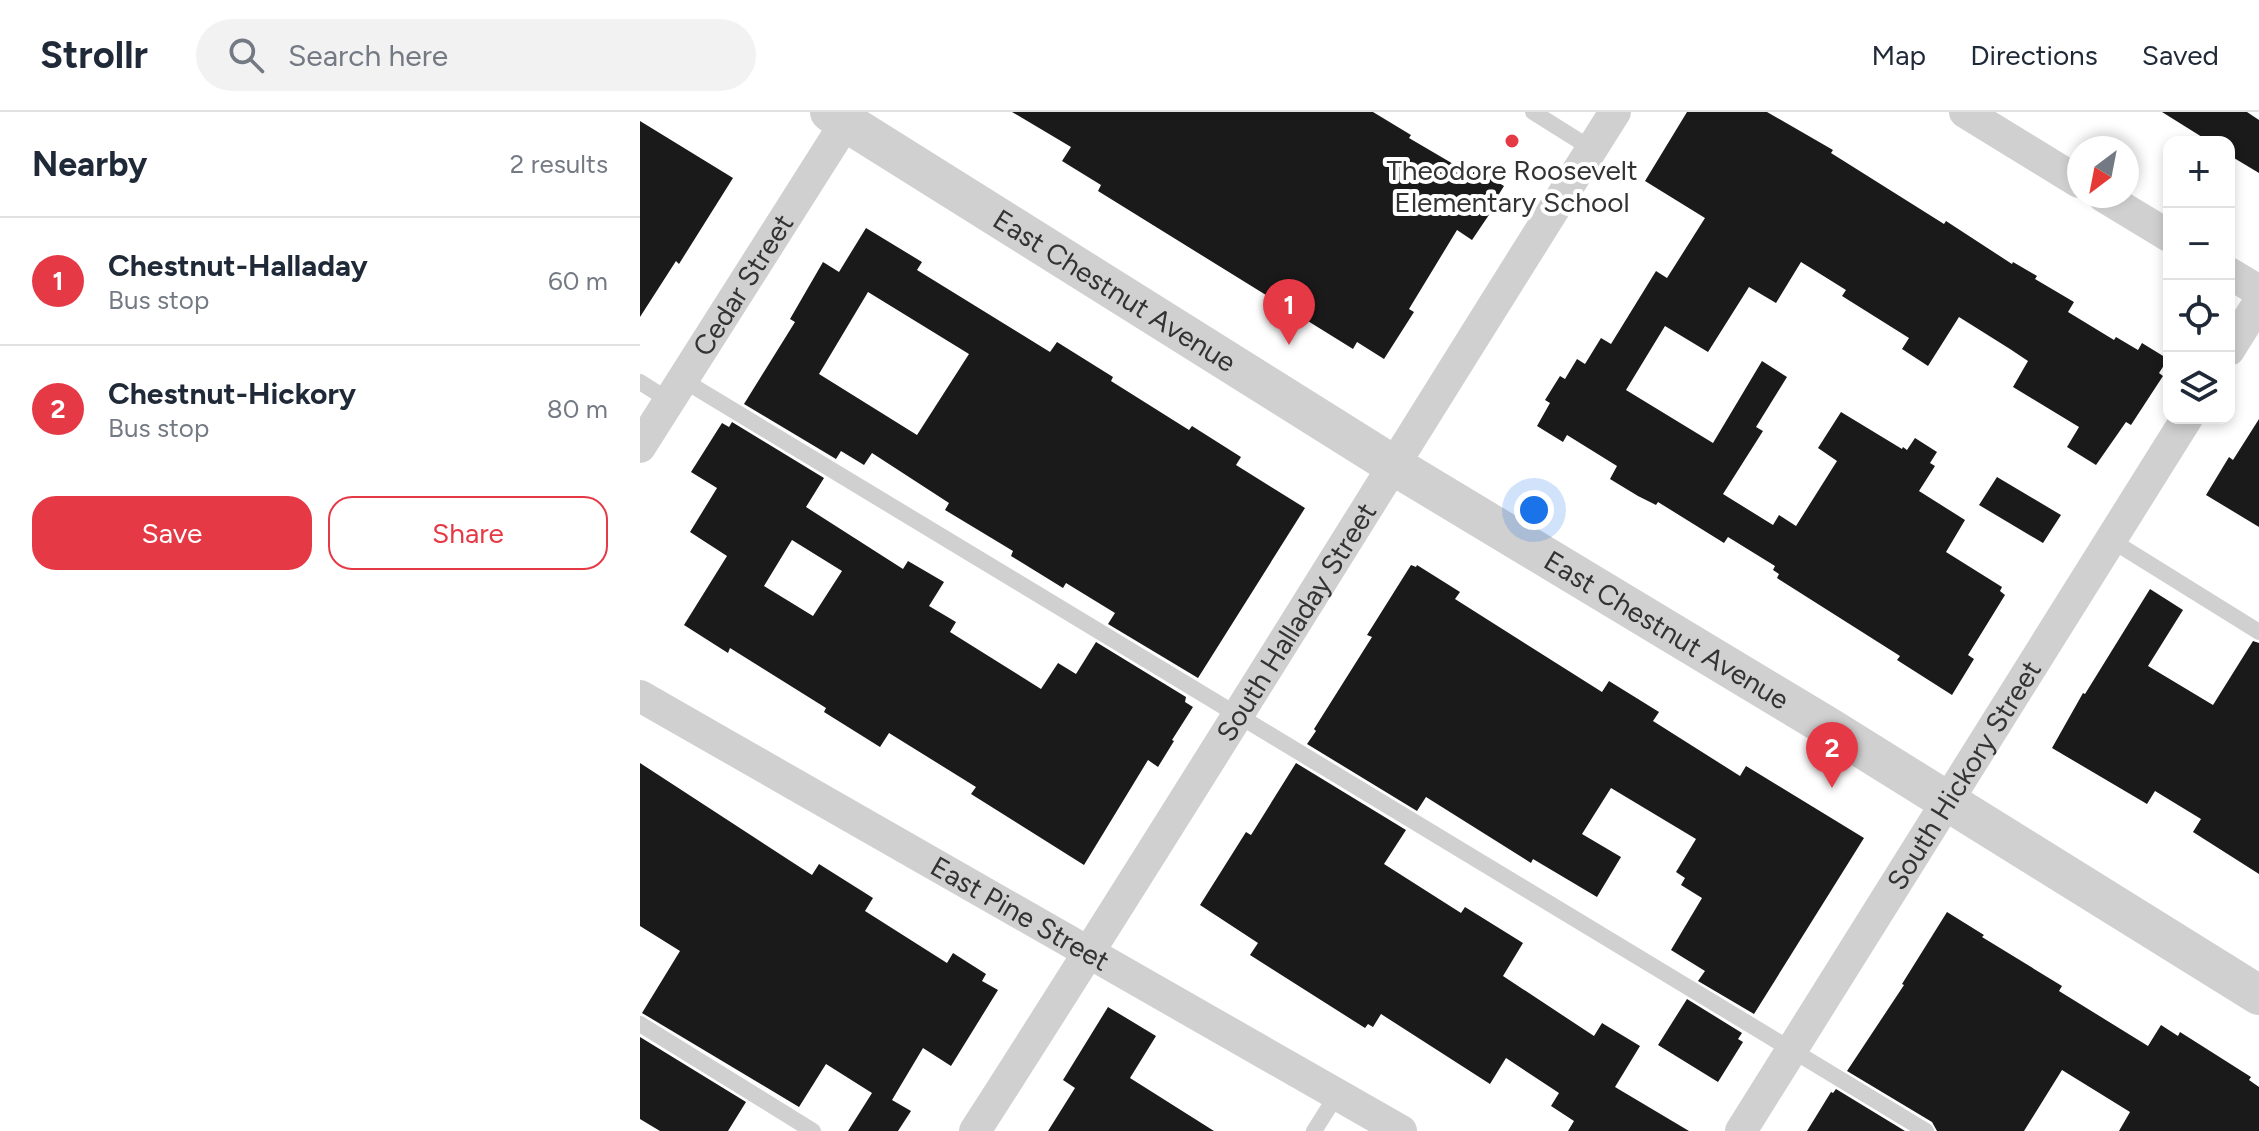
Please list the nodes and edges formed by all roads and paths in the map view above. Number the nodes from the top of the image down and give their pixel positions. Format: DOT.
graph roads {
  1 [pos="1533,112"];
  2 [pos="1615,112"];
  3 [pos="1965,112"];
  4 [pos="852,119"];
  5 [pos="1592,149"];
  6 [pos="2067,175"];
  7 [pos="2123,208"];
  8 [pos="2163,232"];
  9 [pos="2235,277"];
  10 [pos="2259,291"];
  11 [pos="2259,302"];
  12 [pos="2235,340"];
  13 [pos="640,382"];
  14 [pos="676,390"];
  15 [pos="2183,424"];
  16 [pos="640,447"];
  17 [pos="1393,465"];
  18 [pos="2111,540"];
  19 [pos="2259,632"];
  20 [pos="640,696"];
  21 [pos="1237,713"];
  22 [pos="1948,802"];
  23 [pos="1090,952"];
  24 [pos="2259,995"];
  25 [pos="640,1024"];
  26 [pos="1791,1049"];
  27 [pos="1338,1093"];
  28 [pos="813,1131"];
  29 [pos="975,1131"];
  30 [pos="1314,1131"];
  31 [pos="1401,1131"];
  32 [pos="1741,1131"];
  33 [pos="1926,1131"];
  1 -- 5 [label="lane"];
  2 -- 5 [label="street, South Halladay Street"];
  3 -- 6 [label="street"];
  4 -- 14 [label="street, Cedar Street"];
  4 -- 17 [label="street, East Chestnut Avenue"];
  5 -- 17 [label="street, South Halladay Street"];
  7 -- 8 [label="street"];
  9 -- 10 [label="street"];
  11 -- 12 [label="street"];
  13 -- 14 [label="lane"];
  14 -- 16 [label="street, Cedar Street"];
  14 -- 21 [label="lane"];
  15 -- 18 [label="street, South Hickory Street"];
  17 -- 21 [label="street, South Halladay Street"];
  17 -- 22 [label="street, East Chestnut Avenue"];
  18 -- 19 [label="lane"];
  18 -- 22 [label="street, South Hickory Street"];
  20 -- 23 [label="street, East Pine Street"];
  21 -- 23 [label="street, South Halladay Street"];
  21 -- 26 [label="lane"];
  22 -- 24 [label="street, East Chestnut Avenue"];
  22 -- 26 [label="street, South Hickory Street"];
  23 -- 27 [label="street, East Pine Street"];
  23 -- 29 [label="street, South Halladay Street"];
  25 -- 28 [label="lane"];
  26 -- 32 [label="street, South Hickory Street"];
  26 -- 33 [label="lane"];
  27 -- 30 [label="lane"];
  27 -- 31 [label="street, East Pine Street"];
}
